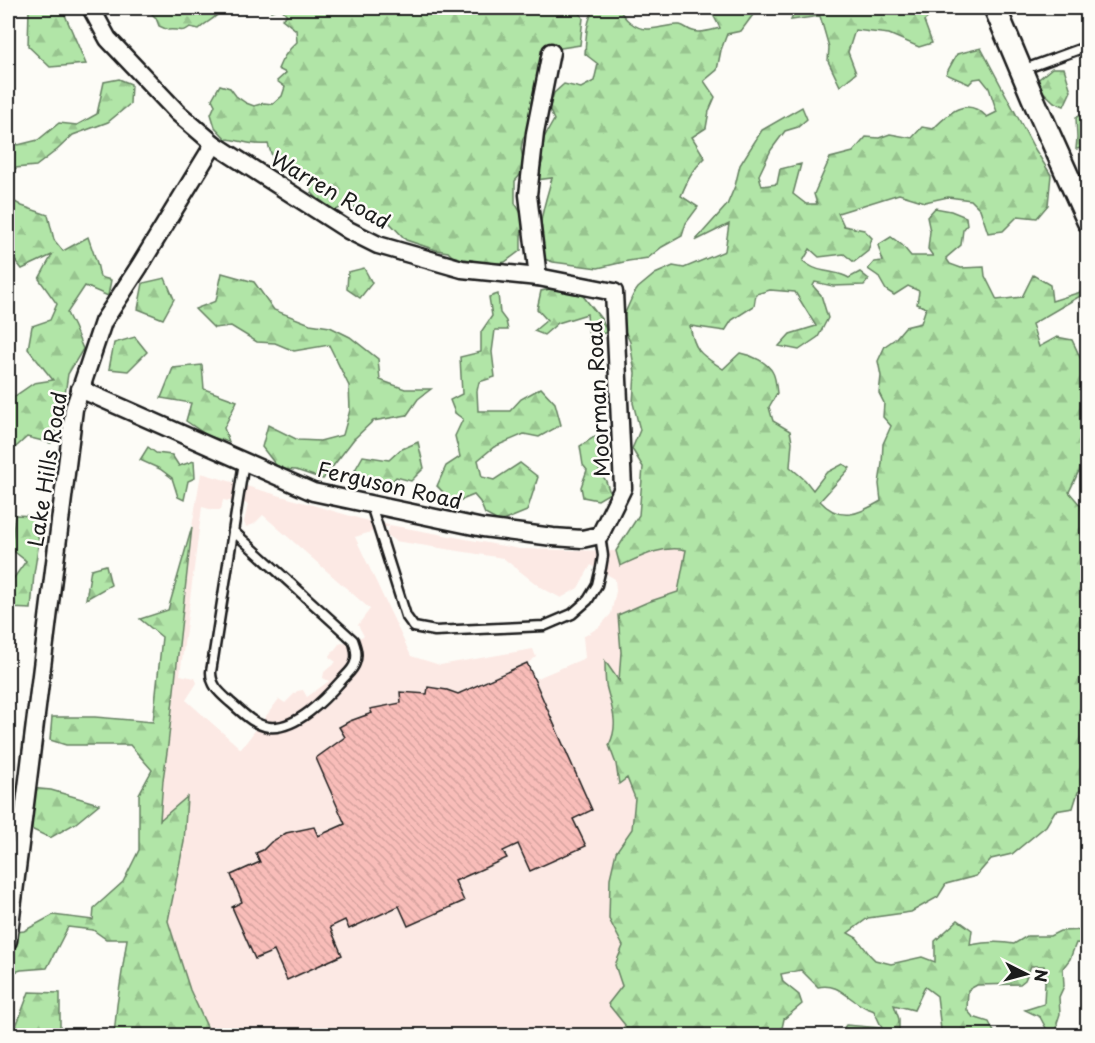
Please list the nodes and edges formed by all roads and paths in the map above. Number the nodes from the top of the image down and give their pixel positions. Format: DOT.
graph roads {
  1 [pos="90,8"];
  2 [pos="995,8"];
  3 [pos="1088,46"];
  4 [pos="551,51"];
  5 [pos="1021,70"];
  6 [pos="214,144"];
  7 [pos="1088,221"];
  8 [pos="538,278"];
  9 [pos="614,292"];
  10 [pos="80,389"];
  11 [pos="244,462"];
  12 [pos="370,504"];
  13 [pos="234,531"];
  14 [pos="600,535"];
  15 [pos="8,940"];
  1 -- 6 [label="street, Warren Road"];
  2 -- 5 [label="street"];
  3 -- 5 [label="lane"];
  4 -- 8 [label="street"];
  5 -- 7 [label="street"];
  6 -- 8 [label="street, Warren Road"];
  6 -- 10 [label="street, Lake Hills Road"];
  8 -- 9 [label="street, Warren Road"];
  9 -- 14 [label="street, Moorman Road"];
  10 -- 11 [label="street, Ferguson Road"];
  10 -- 15 [label="street, Lake Hills Road"];
  11 -- 12 [label="street, Ferguson Road"];
  11 -- 13 [label="lane"];
  12 -- 14 [label="street, Ferguson Road"];
  12 -- 14 [label="lane"];
  13 -- 13 [label="lane"];
}
